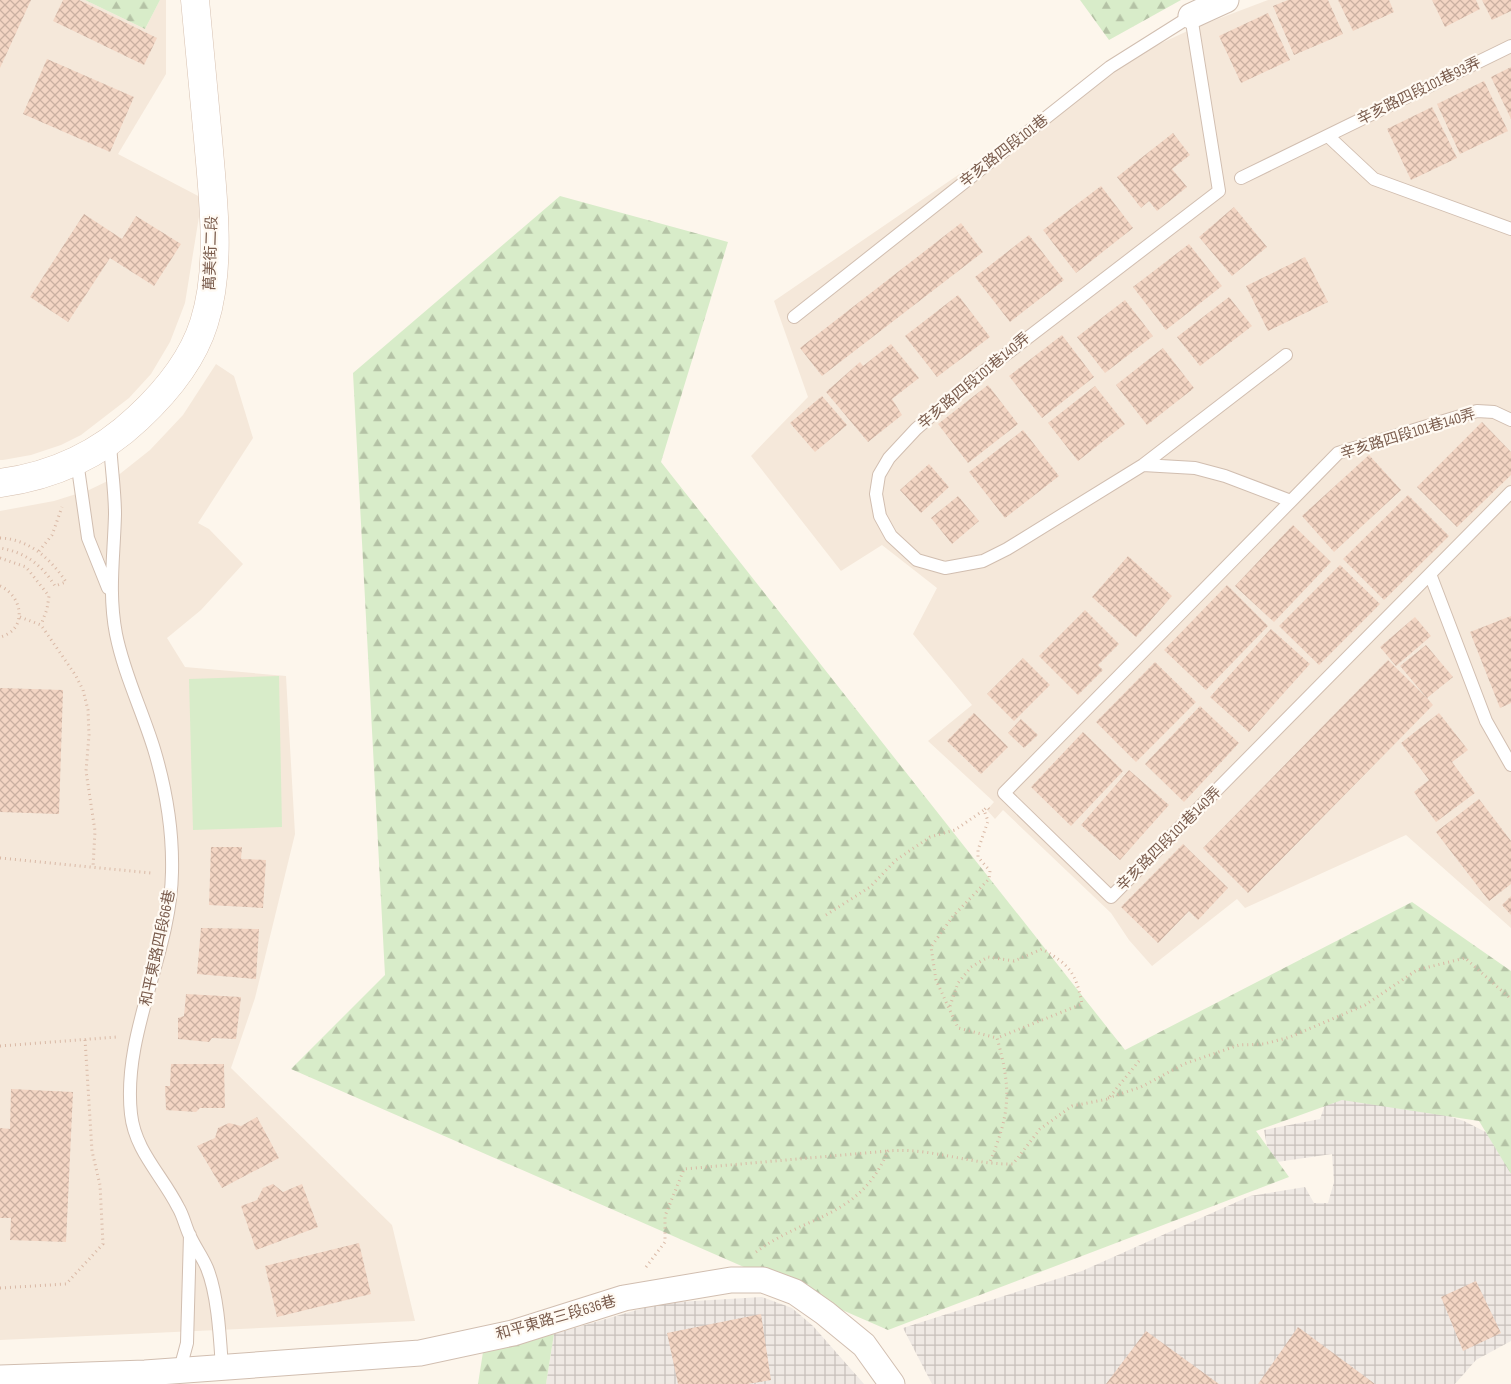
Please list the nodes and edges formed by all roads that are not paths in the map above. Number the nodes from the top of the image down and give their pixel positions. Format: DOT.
graph roads {
  1 [pos="195,0"];
  2 [pos="1226,0"];
  3 [pos="1192,16"];
  4 [pos="1511,46"];
  5 [pos="1328,136"];
  6 [pos="1241,178"];
  7 [pos="1511,216"];
  8 [pos="1498,223"];
  9 [pos="1511,229"];
  10 [pos="794,318"];
  11 [pos="1286,355"];
  12 [pos="1511,420"];
  13 [pos="110,442"];
  14 [pos="78,462"];
  15 [pos="1143,465"];
  16 [pos="0,482"];
  17 [pos="1511,492"];
  18 [pos="1291,500"];
  19 [pos="1430,574"];
  20 [pos="110,592"];
  21 [pos="1511,765"];
  22 [pos="190,1235"];
  23 [pos="222,1368"];
  24 [pos="182,1377"];
  25 [pos="0,1378"];
  26 [pos="892,1384"];
  1 -- 13 [label="street, 萬美街二段"];
  2 -- 3 [label="street, 辛亥路四段101巷"];
  3 -- 10 [label="lane, 辛亥路四段101巷"];
  3 -- 15 [label="lane, 辛亥路四段101巷140弄"];
  4 -- 5 [label="lane, 辛亥路四段101巷93弄"];
  5 -- 6 [label="lane, 辛亥路四段101巷93弄"];
  5 -- 8 [label="lane"];
  7 -- 8 [label="lane"];
  8 -- 9 [label="lane"];
  11 -- 15 [label="lane, 辛亥路四段101巷140弄"];
  12 -- 18 [label="lane, 辛亥路四段101巷140弄"];
  13 -- 14 [label="street, 萬美街二段"];
  13 -- 20 [label="lane, 和平東路四段66巷"];
  14 -- 16 [label="street, 萬美街二段"];
  14 -- 20 [label="lane, 和平東路四段66巷"];
  15 -- 18 [label="lane"];
  17 -- 19 [label="lane, 辛亥路四段101巷140弄"];
  18 -- 19 [label="lane, 辛亥路四段101巷140弄"];
  19 -- 21 [label="lane"];
  20 -- 22 [label="lane, 和平東路四段66巷"];
  22 -- 23 [label="lane, 和平東路四段66巷"];
  22 -- 24 [label="lane, 和平東路四段66巷"];
  23 -- 24 [label="street, 和平東路三段636巷"];
  23 -- 26 [label="street, 和平東路三段636巷"];
  24 -- 25 [label="street"];
}
